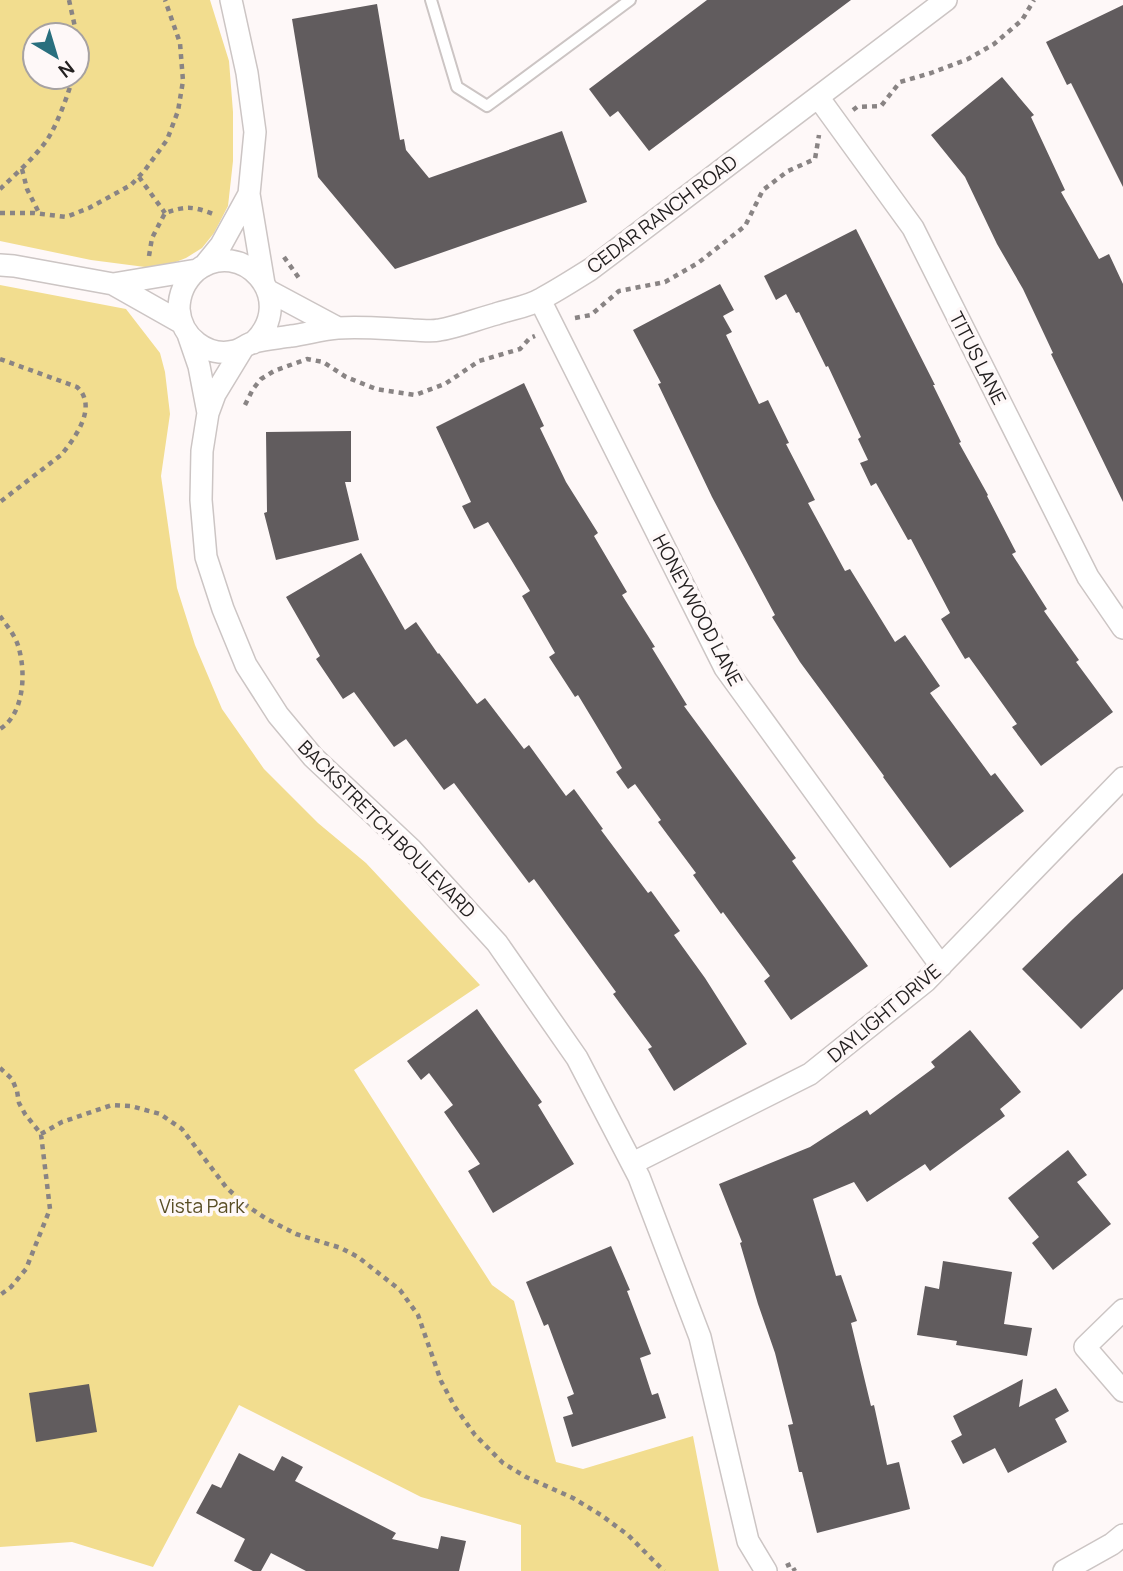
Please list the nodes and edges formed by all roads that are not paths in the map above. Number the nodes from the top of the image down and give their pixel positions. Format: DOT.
graph roads {
  1 [pos="231,0"];
  2 [pos="432,0"];
  3 [pos="630,0"];
  4 [pos="946,0"];
  5 [pos="818,97"];
  6 [pos="249,194"];
  7 [pos="0,265"];
  8 [pos="201,268"];
  9 [pos="113,284"];
  10 [pos="266,287"];
  11 [pos="540,300"];
  12 [pos="185,328"];
  13 [pos="338,328"];
  14 [pos="248,345"];
  15 [pos="208,413"];
  16 [pos="1123,628"];
  17 [pos="1123,778"];
  18 [pos="941,966"];
  19 [pos="633,1163"];
  20 [pos="1123,1310"];
  21 [pos="1123,1391"];
  22 [pos="1123,1535"];
  23 [pos="748,1541"];
  24 [pos="745,1571"];
  25 [pos="766,1571"];
  26 [pos="1064,1571"];
  1 -- 6 [label="street"];
  2 -- 3 [label="lane"];
  4 -- 5 [label="street, CEDAR RANCH ROAD"];
  5 -- 11 [label="street, CEDAR RANCH ROAD"];
  5 -- 16 [label="street, TITUS LANE"];
  6 -- 8 [label="street"];
  6 -- 10 [label="street"];
  7 -- 9 [label="street"];
  8 -- 9 [label="street"];
  8 -- 10 [label="street"];
  8 -- 12 [label="street"];
  9 -- 12 [label="street"];
  10 -- 13 [label="street, CEDAR RANCH ROAD"];
  10 -- 14 [label="street"];
  11 -- 13 [label="street, CEDAR RANCH ROAD"];
  11 -- 18 [label="street, HONEYWOOD LANE"];
  12 -- 14 [label="street"];
  12 -- 15 [label="street, BACKSTRETCH BOULEVARD"];
  13 -- 14 [label="street, CEDAR RANCH ROAD"];
  14 -- 15 [label="street, BACKSTRETCH BOULEVARD"];
  15 -- 19 [label="street, BACKSTRETCH BOULEVARD"];
  17 -- 18 [label="street, DAYLIGHT DRIVE"];
  18 -- 19 [label="street, DAYLIGHT DRIVE"];
  19 -- 23 [label="street, BACKSTRETCH BOULEVARD"];
  20 -- 21 [label="street"];
  22 -- 26 [label="street"];
  23 -- 24 [label="street, BACKSTRETCH BOULEVARD"];
  23 -- 25 [label="street, BACKSTRETCH BOULEVARD"];
}
